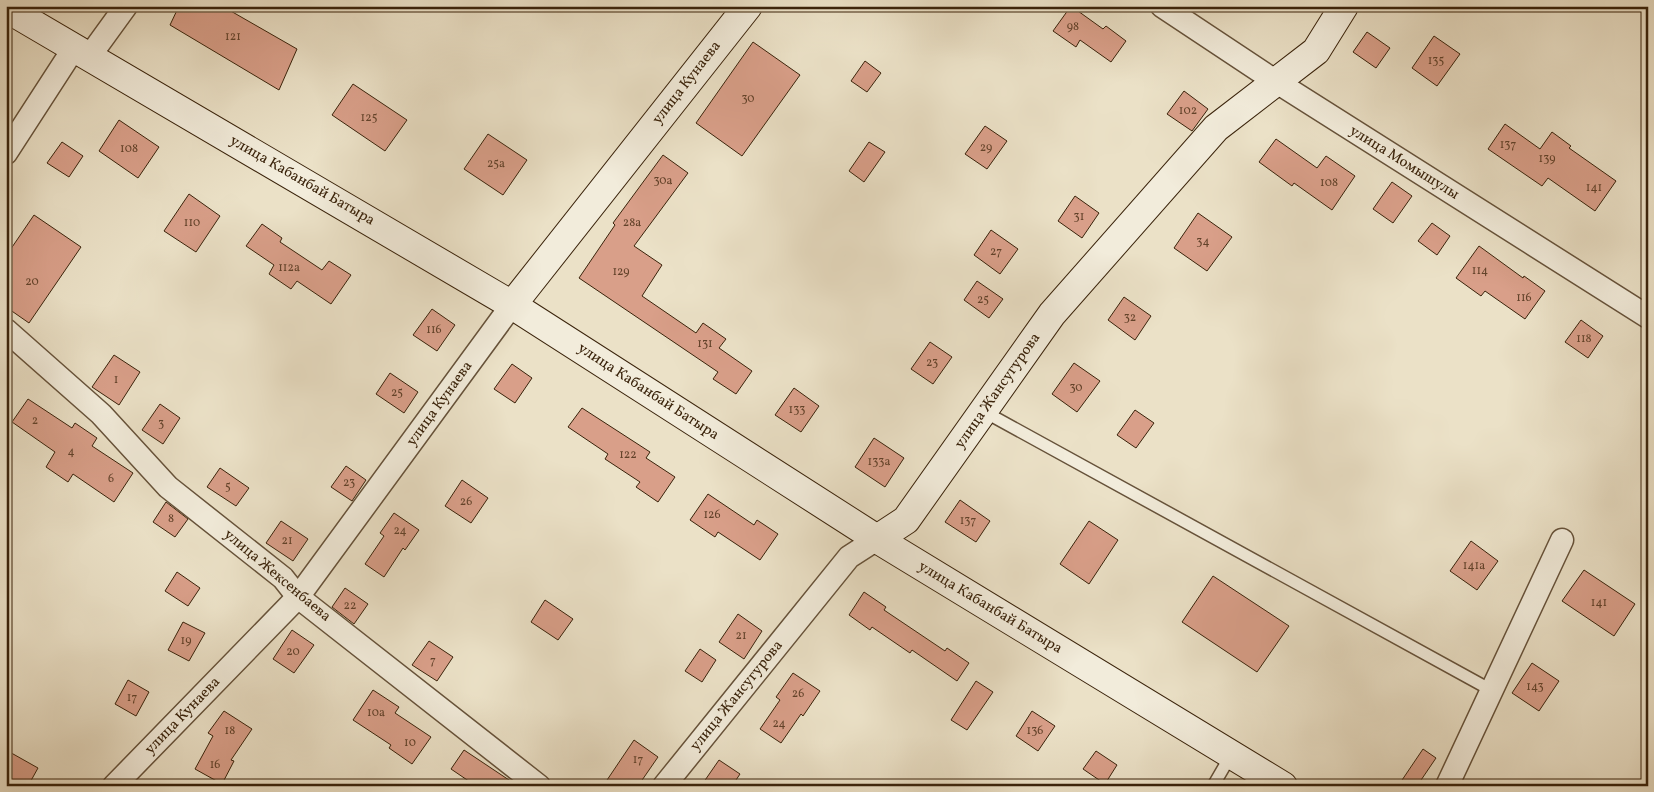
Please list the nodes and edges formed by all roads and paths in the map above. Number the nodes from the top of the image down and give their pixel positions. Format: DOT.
graph roads {
  1 [pos="126,6"];
  2 [pos="748,6"];
  3 [pos="1162,6"];
  4 [pos="1344,6"];
  5 [pos="6,8"];
  6 [pos="82,52"];
  7 [pos="1274,81"];
  8 [pos="6,153"];
  9 [pos="512,305"];
  10 [pos="1648,317"];
  11 [pos="6,330"];
  12 [pos="983,411"];
  13 [pos="877,539"];
  14 [pos="1562,540"];
  15 [pos="298,597"];
  16 [pos="1492,690"];
  17 [pos="1231,755"];
  18 [pos="114,786"];
  19 [pos="539,786"];
  20 [pos="664,786"];
  21 [pos="1213,786"];
  22 [pos="1283,786"];
  23 [pos="1447,786"];
  1 -- 6 [label="street"];
  2 -- 9 [label="street, улица Кунаева"];
  3 -- 7 [label="street, улица Момышулы"];
  4 -- 7 [label="street, улица Жансугурова"];
  5 -- 6 [label="street, улица Кабанбай Батыра"];
  6 -- 8 [label="street"];
  6 -- 9 [label="street, улица Кабанбай Батыра"];
  7 -- 10 [label="street, улица Момышулы"];
  7 -- 12 [label="street, улица Жансугурова"];
  9 -- 13 [label="street, улица Кабанбай Батыра"];
  9 -- 15 [label="street, улица Кунаева"];
  11 -- 15 [label="street, улица Жексенбаева"];
  12 -- 13 [label="street, улица Жансугурова"];
  12 -- 16 [label="lane"];
  13 -- 17 [label="street, улица Кабанбай Батыра"];
  13 -- 20 [label="street, улица Жансугурова"];
  14 -- 16 [label="street"];
  15 -- 18 [label="street, улица Кунаева"];
  15 -- 19 [label="street, улица Жексенбаева"];
  16 -- 23 [label="street"];
  17 -- 21 [label="lane"];
  17 -- 22 [label="street, улица Кабанбай Батыра"];
}
